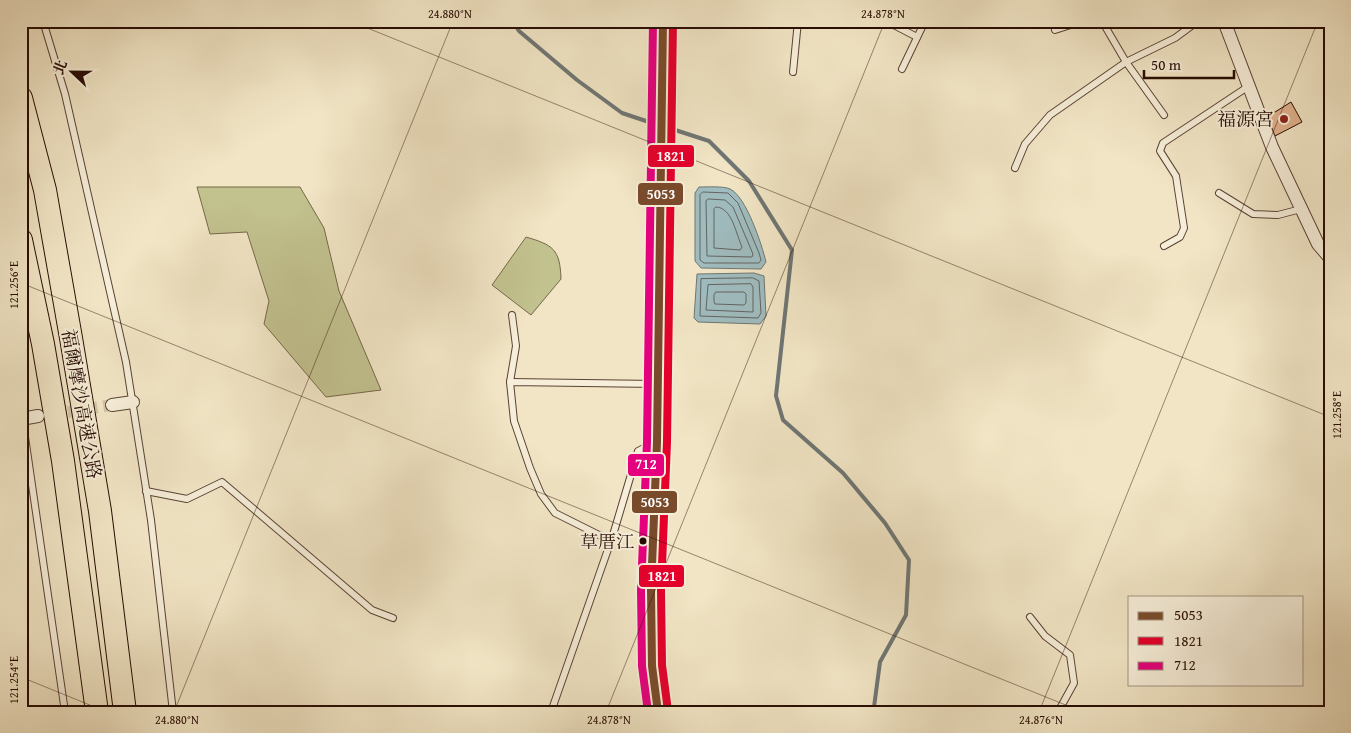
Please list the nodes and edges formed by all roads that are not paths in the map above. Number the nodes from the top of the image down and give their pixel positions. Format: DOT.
graph roads {
  1 [pos="43,21"];
  2 [pos="662,21"];
  3 [pos="798,21"];
  4 [pos="886,21"];
  5 [pos="925,21"];
  6 [pos="1083,21"];
  7 [pos="1102,21"];
  8 [pos="1198,21"];
  9 [pos="1224,21"];
  10 [pos="1055,30"];
  11 [pos="917,37"];
  12 [pos="1126,62"];
  13 [pos="902,69"];
  14 [pos="793,72"];
  15 [pos="1249,86"];
  16 [pos="21,98"];
  17 [pos="1164,114"];
  18 [pos="1015,168"];
  19 [pos="1218,193"];
  20 [pos="1301,209"];
  21 [pos="21,240"];
  22 [pos="1164,246"];
  23 [pos="1330,258"];
  24 [pos="512,315"];
  25 [pos="510,382"];
  26 [pos="658,384"];
  27 [pos="133,402"];
  28 [pos="112,405"];
  29 [pos="38,416"];
  30 [pos="23,424"];
  31 [pos="658,442"];
  32 [pos="146,491"];
  33 [pos="611,541"];
  34 [pos="1030,617"];
  35 [pos="393,618"];
  36 [pos="65,712"];
  37 [pos="97,712"];
  38 [pos="125,712"];
  39 [pos="173,712"];
  40 [pos="551,712"];
  41 [pos="658,712"];
  42 [pos="1058,712"];
  1 -- 27 [label="lane"];
  2 -- 26 [label="main road"];
  3 -- 14 [label="lane"];
  4 -- 11 [label="lane"];
  5 -- 11 [label="lane"];
  6 -- 10 [label="lane"];
  7 -- 12 [label="lane"];
  8 -- 12 [label="lane"];
  9 -- 15 [label="street"];
  11 -- 13 [label="lane"];
  12 -- 17 [label="lane"];
  12 -- 18 [label="lane"];
  15 -- 20 [label="street"];
  15 -- 22 [label="lane"];
  16 -- 38 [label="highway, 福爾摩沙高速公路"];
  19 -- 20 [label="lane"];
  20 -- 23 [label="street"];
  21 -- 37 [label="highway, 福爾摩沙高速公路"];
  24 -- 25 [label="lane"];
  25 -- 26 [label="lane"];
  25 -- 33 [label="lane"];
  26 -- 31 [label="main road"];
  27 -- 28 [label="street"];
  27 -- 32 [label="lane"];
  29 -- 30 [label="street"];
  30 -- 36 [label="lane"];
  31 -- 33 [label="lane"];
  31 -- 41 [label="main road"];
  32 -- 35 [label="lane"];
  32 -- 39 [label="lane"];
  33 -- 40 [label="lane"];
  34 -- 42 [label="lane"];
}
